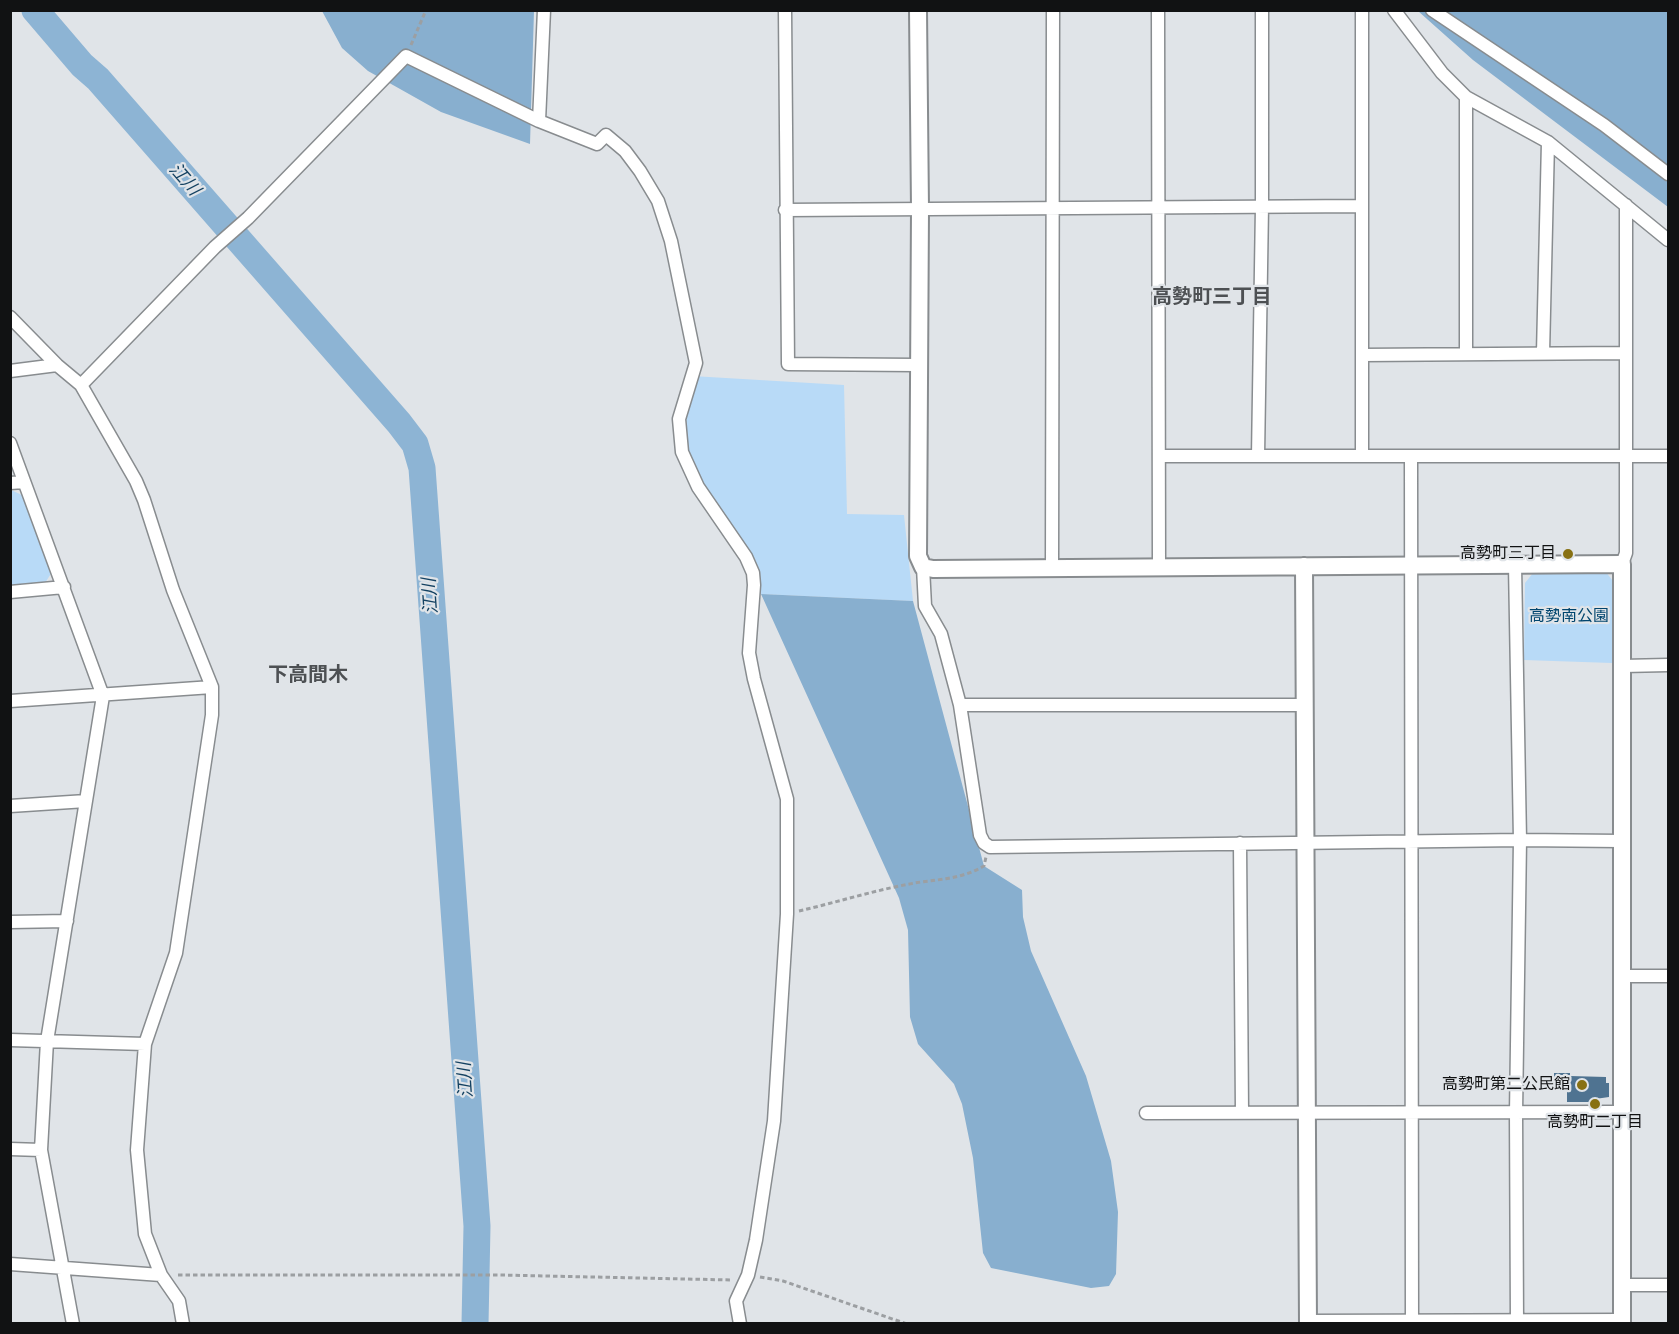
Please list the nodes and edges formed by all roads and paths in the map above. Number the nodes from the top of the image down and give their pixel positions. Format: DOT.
graph roads {
  1 [pos="426,10"];
  2 [pos="544,10"];
  3 [pos="785,10"];
  4 [pos="918,10"];
  5 [pos="1053,10"];
  6 [pos="1158,10"];
  7 [pos="1262,10"];
  8 [pos="1362,10"];
  9 [pos="1394,10"];
  10 [pos="1431,10"];
  11 [pos="406,56"];
  12 [pos="1466,97"];
  13 [pos="539,121"];
  14 [pos="1548,142"];
  15 [pos="1668,174"];
  16 [pos="1626,205"];
  17 [pos="1262,206"];
  18 [pos="1362,206"];
  19 [pos="1158,207"];
  20 [pos="1053,208"];
  21 [pos="920,209"];
  22 [pos="785,210"];
  23 [pos="1668,240"];
  24 [pos="10,316"];
  25 [pos="1543,353"];
  26 [pos="1626,353"];
  27 [pos="1466,354"];
  28 [pos="1362,355"];
  29 [pos="917,364"];
  30 [pos="57,365"];
  31 [pos="10,371"];
  32 [pos="81,385"];
  33 [pos="10,443"];
  34 [pos="1159,456"];
  35 [pos="1258,456"];
  36 [pos="1362,456"];
  37 [pos="1412,456"];
  38 [pos="1626,456"];
  39 [pos="1668,456"];
  40 [pos="24,482"];
  41 [pos="10,483"];
  42 [pos="1412,564"];
  43 [pos="1622,564"];
  44 [pos="1515,565"];
  45 [pos="1304,566"];
  46 [pos="923,567"];
  47 [pos="1160,567"];
  48 [pos="1052,568"];
  49 [pos="64,587"];
  50 [pos="10,592"];
  51 [pos="1668,665"];
  52 [pos="1623,666"];
  53 [pos="212,687"];
  54 [pos="103,696"];
  55 [pos="10,701"];
  56 [pos="960,705"];
  57 [pos="1305,705"];
  58 [pos="87,801"];
  59 [pos="10,806"];
  60 [pos="1520,840"];
  61 [pos="1412,841"];
  62 [pos="1621,841"];
  63 [pos="1306,842"];
  64 [pos="1240,843"];
  65 [pos="990,847"];
  66 [pos="787,914"];
  67 [pos="67,921"];
  68 [pos="10,922"];
  69 [pos="1621,976"];
  70 [pos="1668,976"];
  71 [pos="10,1040"];
  72 [pos="47,1041"];
  73 [pos="145,1044"];
  74 [pos="1621,1112"];
  75 [pos="1146,1113"];
  76 [pos="1242,1113"];
  77 [pos="1412,1113"];
  78 [pos="1516,1113"];
  79 [pos="1307,1114"];
  80 [pos="10,1149"];
  81 [pos="41,1150"];
  82 [pos="10,1264"];
  83 [pos="64,1268"];
  84 [pos="161,1275"];
  85 [pos="747,1277"];
  86 [pos="1622,1285"];
  87 [pos="1668,1285"];
  88 [pos="1308,1322"];
  89 [pos="1412,1322"];
  90 [pos="1517,1322"];
  91 [pos="1622,1322"];
  92 [pos="73,1323"];
  93 [pos="183,1323"];
  94 [pos="740,1323"];
  95 [pos="907,1323"];
  1 -- 11 [label="path"];
  2 -- 13 [label="street"];
  3 -- 22 [label="street"];
  4 -- 21 [label="street"];
  5 -- 20 [label="street"];
  6 -- 19 [label="street"];
  7 -- 17 [label="street"];
  8 -- 18 [label="street"];
  9 -- 12 [label="street"];
  10 -- 15 [label="street"];
  11 -- 13 [label="street"];
  11 -- 32 [label="street"];
  12 -- 14 [label="street"];
  12 -- 27 [label="street"];
  13 -- 66 [label="street"];
  14 -- 16 [label="street"];
  14 -- 25 [label="street"];
  16 -- 23 [label="street"];
  16 -- 26 [label="street"];
  17 -- 18 [label="street"];
  17 -- 19 [label="street"];
  17 -- 35 [label="street"];
  18 -- 28 [label="street"];
  19 -- 20 [label="street"];
  19 -- 34 [label="street"];
  20 -- 21 [label="street"];
  20 -- 48 [label="street"];
  21 -- 22 [label="street"];
  21 -- 29 [label="street"];
  22 -- 29 [label="street"];
  24 -- 30 [label="street"];
  25 -- 26 [label="street"];
  25 -- 27 [label="street"];
  26 -- 38 [label="street"];
  27 -- 28 [label="street"];
  28 -- 36 [label="street"];
  29 -- 46 [label="street"];
  30 -- 31 [label="street"];
  30 -- 32 [label="street"];
  32 -- 53 [label="street"];
  33 -- 40 [label="street"];
  34 -- 35 [label="street"];
  34 -- 47 [label="street"];
  35 -- 36 [label="street"];
  36 -- 37 [label="street"];
  37 -- 38 [label="street"];
  37 -- 42 [label="street"];
  38 -- 39 [label="street"];
  38 -- 43 [label="street"];
  40 -- 41 [label="street"];
  40 -- 49 [label="street"];
  42 -- 44 [label="street"];
  42 -- 45 [label="street"];
  42 -- 61 [label="street"];
  43 -- 44 [label="street"];
  43 -- 52 [label="street"];
  44 -- 60 [label="street"];
  45 -- 47 [label="street"];
  45 -- 57 [label="street"];
  46 -- 48 [label="street"];
  46 -- 56 [label="street"];
  47 -- 48 [label="street"];
  49 -- 50 [label="street"];
  49 -- 54 [label="street"];
  51 -- 52 [label="street"];
  52 -- 62 [label="street"];
  53 -- 54 [label="street"];
  53 -- 73 [label="street"];
  54 -- 55 [label="street"];
  54 -- 58 [label="street"];
  56 -- 57 [label="street"];
  56 -- 65 [label="street"];
  57 -- 63 [label="street"];
  58 -- 59 [label="street"];
  58 -- 67 [label="street"];
  60 -- 61 [label="street"];
  60 -- 62 [label="street"];
  60 -- 78 [label="street"];
  61 -- 63 [label="street"];
  61 -- 77 [label="street"];
  62 -- 69 [label="street"];
  63 -- 64 [label="street"];
  63 -- 79 [label="street"];
  64 -- 65 [label="street"];
  64 -- 76 [label="street"];
  65 -- 66 [label="path"];
  66 -- 85 [label="street"];
  67 -- 68 [label="street"];
  67 -- 72 [label="street"];
  69 -- 70 [label="street"];
  69 -- 74 [label="street"];
  71 -- 72 [label="street"];
  72 -- 73 [label="street"];
  72 -- 81 [label="street"];
  73 -- 84 [label="street"];
  74 -- 78 [label="street"];
  74 -- 86 [label="street"];
  75 -- 76 [label="street"];
  76 -- 79 [label="street"];
  77 -- 78 [label="street"];
  77 -- 79 [label="street"];
  77 -- 89 [label="street"];
  78 -- 90 [label="street"];
  79 -- 88 [label="street"];
  80 -- 81 [label="street"];
  81 -- 83 [label="street"];
  82 -- 83 [label="street"];
  83 -- 84 [label="street"];
  83 -- 92 [label="street"];
  84 -- 85 [label="path"];
  84 -- 93 [label="street"];
  85 -- 94 [label="street"];
  85 -- 95 [label="path"];
  86 -- 87 [label="street"];
  86 -- 91 [label="street"];
  88 -- 89 [label="street"];
  89 -- 90 [label="street"];
  90 -- 91 [label="street"];
}
